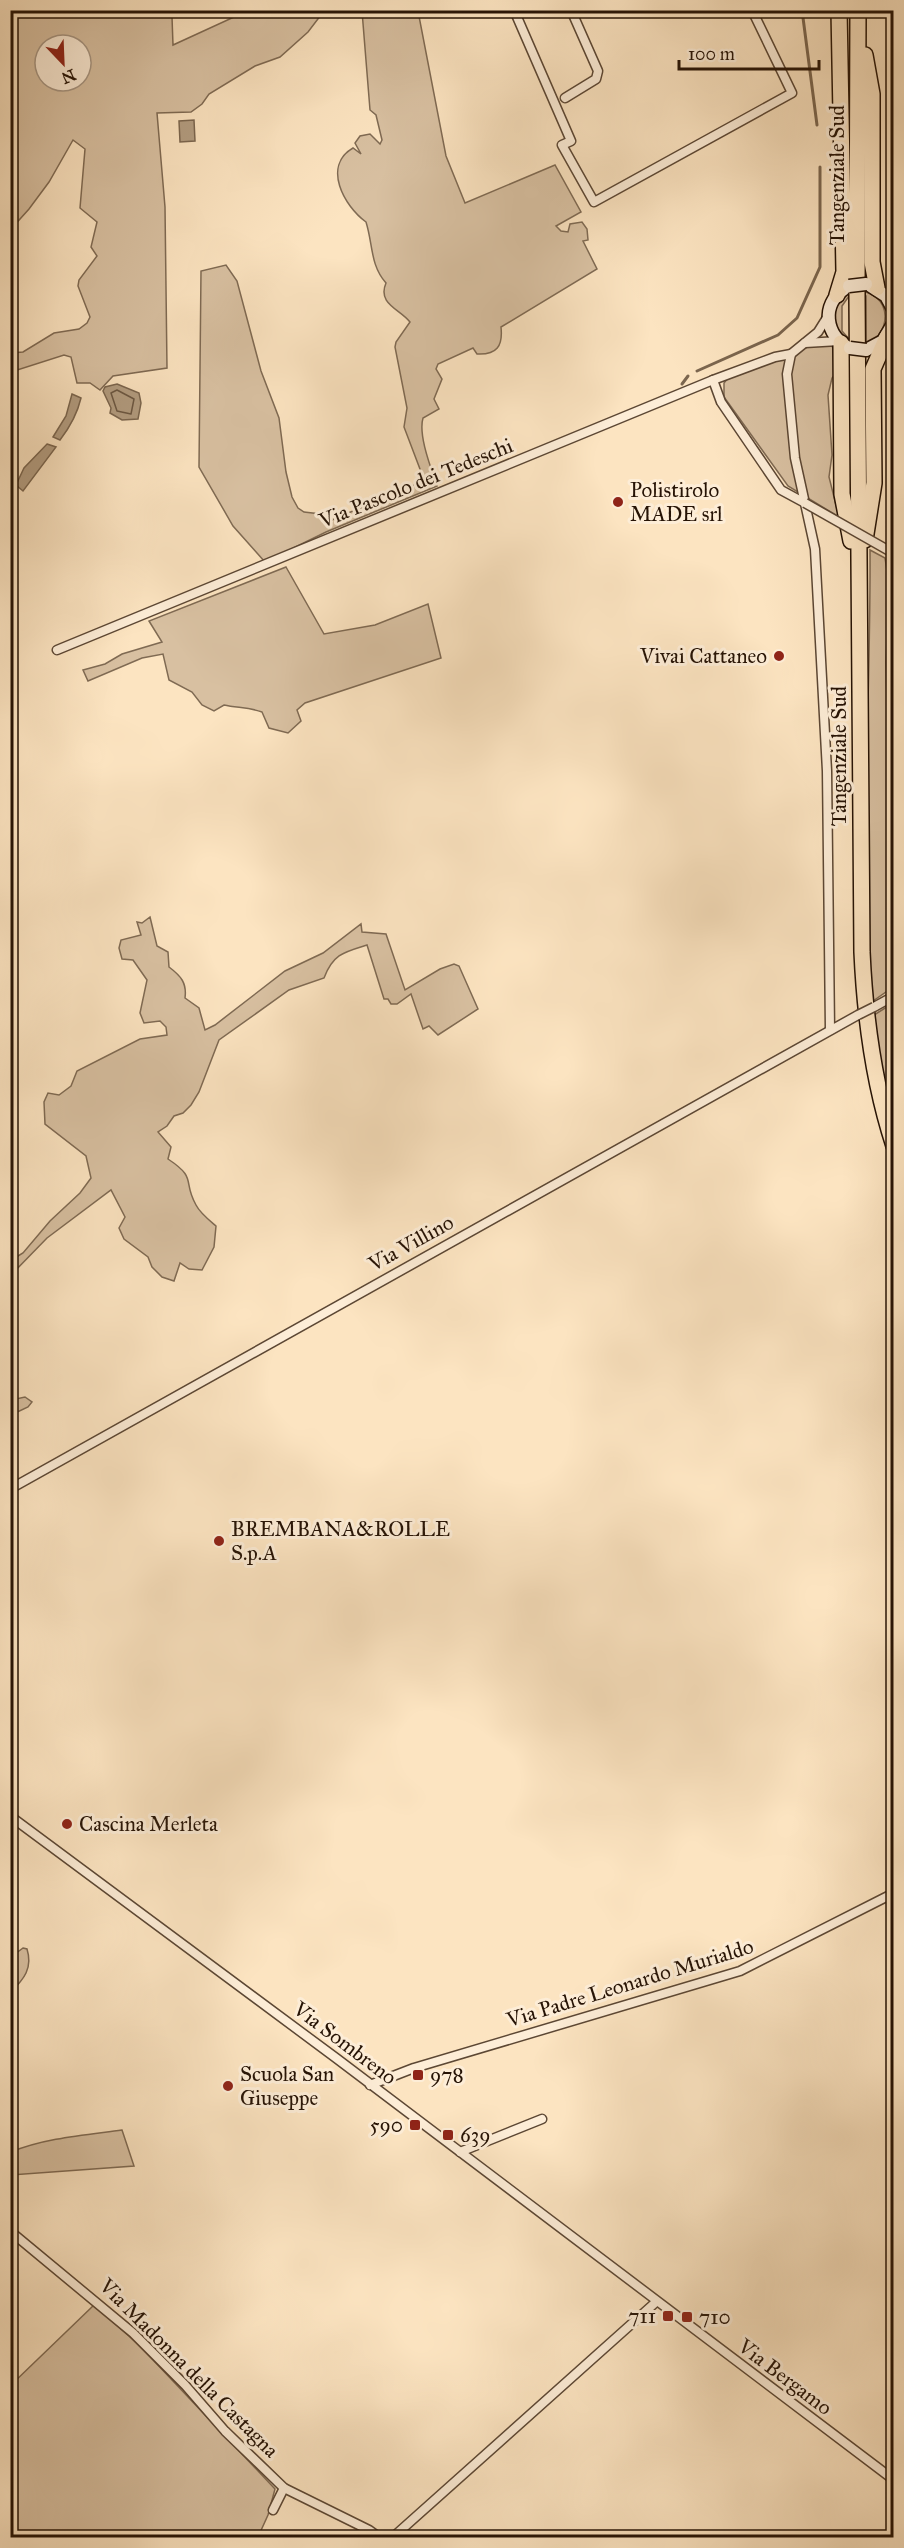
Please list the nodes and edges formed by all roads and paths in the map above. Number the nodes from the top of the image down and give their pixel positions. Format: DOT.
graph roads {
  1 [pos="514,10"];
  2 [pos="571,10"];
  3 [pos="752,10"];
  4 [pos="839,10"];
  5 [pos="858,16"];
  6 [pos="565,98"];
  7 [pos="876,288"];
  8 [pos="841,291"];
  9 [pos="894,292"];
  10 [pos="894,311"];
  11 [pos="828,315"];
  12 [pos="894,322"];
  13 [pos="881,342"];
  14 [pos="805,343"];
  15 [pos="849,347"];
  16 [pos="791,354"];
  17 [pos="713,380"];
  18 [pos="805,503"];
  19 [pos="858,546"];
  20 [pos="893,553"];
  21 [pos="57,650"];
  22 [pos="892,664"];
  23 [pos="894,847"];
  24 [pos="894,996"];
  25 [pos="830,1030"];
  26 [pos="894,1146"];
  27 [pos="10,1489"];
  28 [pos="11,1818"];
  29 [pos="894,1893"];
  30 [pos="370,2085"];
  31 [pos="542,2119"];
  32 [pos="460,2152"];
  33 [pos="10,2231"];
  34 [pos="656,2302"];
  35 [pos="894,2480"];
  36 [pos="284,2488"];
  37 [pos="273,2510"];
  38 [pos="380,2538"];
  39 [pos="392,2538"];
  1 -- 3 [label="street"];
  2 -- 6 [label="street"];
  4 -- 8 [label="highway"];
  5 -- 7 [label="highway"];
  5 -- 15 [label="highway, Tangenziale Sud"];
  7 -- 8 [label="street, bridge"];
  7 -- 9 [label="street"];
  7 -- 10 [label="street"];
  8 -- 11 [label="street"];
  11 -- 14 [label="street"];
  11 -- 15 [label="street"];
  12 -- 13 [label="street"];
  13 -- 15 [label="street, bridge"];
  13 -- 19 [label="highway"];
  14 -- 15 [label="street"];
  14 -- 16 [label="street"];
  15 -- 19 [label="highway, Tangenziale Sud"];
  15 -- 19 [label="highway"];
  16 -- 17 [label="street, Via Pascolo dei Tedeschi"];
  16 -- 18 [label="street"];
  17 -- 18 [label="street"];
  17 -- 21 [label="street, Via Pascolo dei Tedeschi"];
  18 -- 20 [label="street, bridge"];
  18 -- 25 [label="street"];
  19 -- 26 [label="highway, Tangenziale Sud"];
  20 -- 22 [label="street"];
  22 -- 23 [label="street"];
  24 -- 25 [label="street, Via Villino, bridge"];
  25 -- 27 [label="street, Via Villino"];
  28 -- 30 [label="street, Via Sombreno"];
  29 -- 30 [label="street, Via Padre Leonardo Murialdo"];
  30 -- 32 [label="street, Via Sombreno"];
  31 -- 32 [label="street"];
  32 -- 34 [label="street, Via Sombreno"];
  33 -- 36 [label="street, Via Madonna della Castagna"];
  34 -- 35 [label="street, Via Bergamo"];
  34 -- 39 [label="street"];
  36 -- 37 [label="street, Via Madonna della Castagna"];
  36 -- 38 [label="street, Via Madonna della Castagna"];
}
